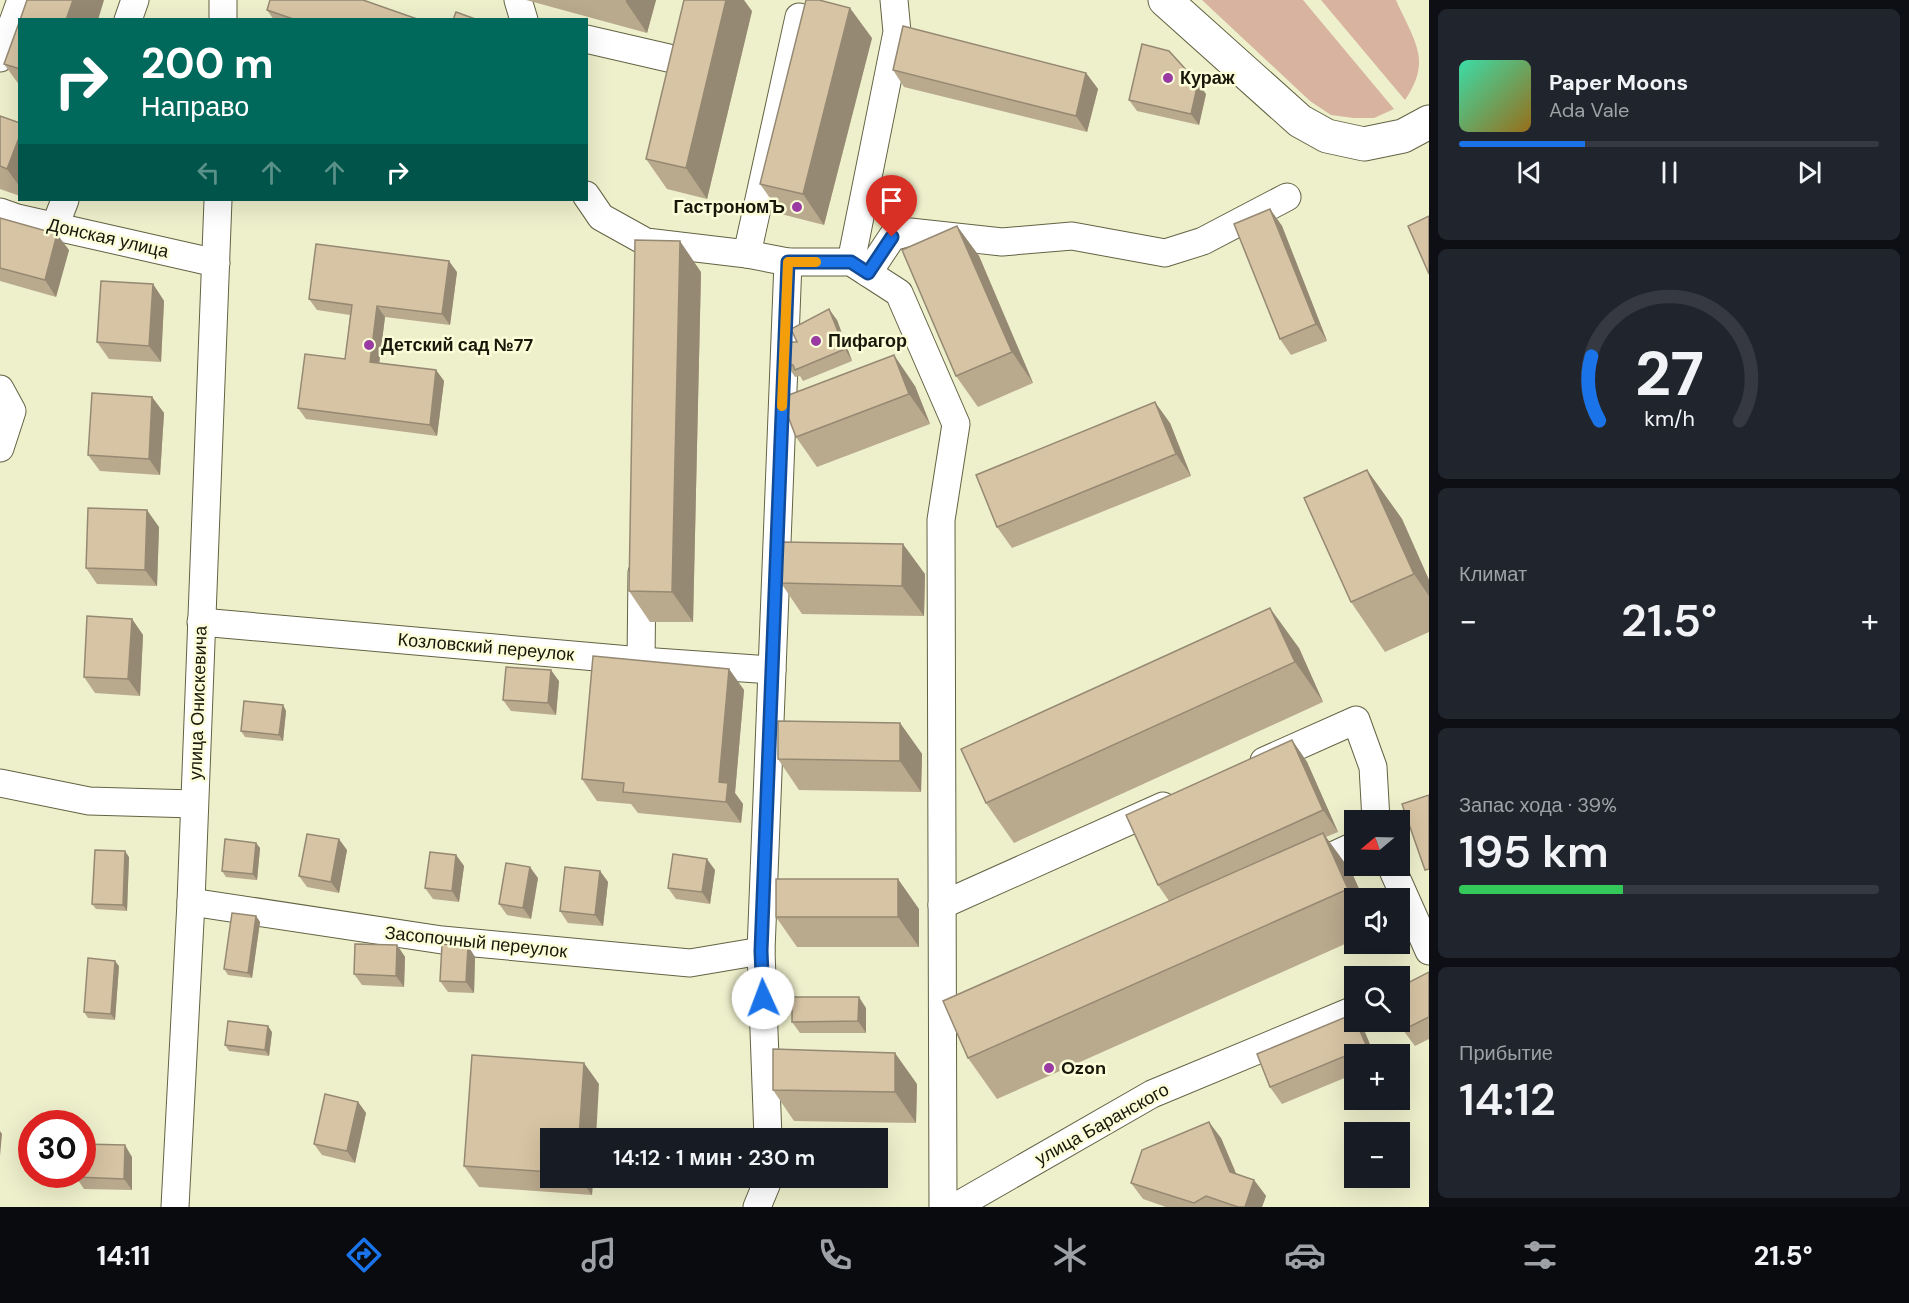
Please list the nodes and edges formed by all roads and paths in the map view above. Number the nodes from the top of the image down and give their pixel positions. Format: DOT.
graph roads {
  1 [pos="21,0"];
  2 [pos="135,0"];
  3 [pos="224,0"];
  4 [pos="518,0"];
  5 [pos="894,0"];
  6 [pos="1165,0"];
  7 [pos="799,17"];
  8 [pos="129,18"];
  9 [pos="223,18"];
  10 [pos="523,18"];
  11 [pos="588,39"];
  12 [pos="0,58"];
  13 [pos="677,60"];
  14 [pos="1429,122"];
  15 [pos="1287,197"];
  16 [pos="588,198"];
  17 [pos="65,201"];
  18 [pos="218,201"];
  19 [pos="0,212"];
  20 [pos="55,226"];
  21 [pos="747,254"];
  22 [pos="788,262"];
  23 [pos="216,263"];
  24 [pos="859,268"];
  25 [pos="0,389"];
  26 [pos="0,448"];
  27 [pos="642,553"];
  28 [pos="201,622"];
  29 [pos="641,661"];
  30 [pos="772,670"];
  31 [pos="1247,769"];
  32 [pos="0,783"];
  33 [pos="1182,798"];
  34 [pos="194,804"];
  35 [pos="1375,810"];
  36 [pos="1344,851"];
  37 [pos="1395,876"];
  38 [pos="1279,880"];
  39 [pos="190,902"];
  40 [pos="942,905"];
  41 [pos="761,951"];
  42 [pos="1429,951"];
  43 [pos="1344,1014"];
  44 [pos="768,1128"];
  45 [pos="765,1188"];
  46 [pos="175,1207"];
  47 [pos="757,1207"];
  48 [pos="943,1207"];
  49 [pos="955,1207"];
  1 -- 12 [label="street"];
  2 -- 8 [label="street"];
  3 -- 9 [label="street"];
  4 -- 10 [label="street"];
  5 -- 24 [label="street"];
  6 -- 14 [label="main road"];
  7 -- 21 [label="street"];
  11 -- 13 [label="street"];
  15 -- 24 [label="street"];
  16 -- 21 [label="street"];
  17 -- 20 [label="street"];
  18 -- 23 [label="street, улица Онискевича"];
  19 -- 20 [label="street, Донская улица"];
  20 -- 23 [label="street, Донская улица"];
  21 -- 22 [label="street"];
  22 -- 24 [label="street"];
  22 -- 30 [label="street"];
  23 -- 28 [label="street, улица Онискевича"];
  24 -- 40 [label="street"];
  25 -- 26 [label="street"];
  27 -- 29 [label="street"];
  28 -- 29 [label="street, Козловский переулок"];
  28 -- 34 [label="street, улица Онискевича"];
  29 -- 30 [label="street, Козловский переулок"];
  30 -- 41 [label="street"];
  31 -- 35 [label="street"];
  32 -- 34 [label="street"];
  33 -- 40 [label="street"];
  34 -- 39 [label="street, улица Онискевича"];
  36 -- 38 [label="street"];
  37 -- 42 [label="street"];
  39 -- 41 [label="street, Засопочный переулок"];
  39 -- 46 [label="street, улица Онискевича"];
  40 -- 48 [label="street"];
  41 -- 44 [label="street"];
  43 -- 49 [label="street, улица Баранского"];
  45 -- 47 [label="street"];
}
